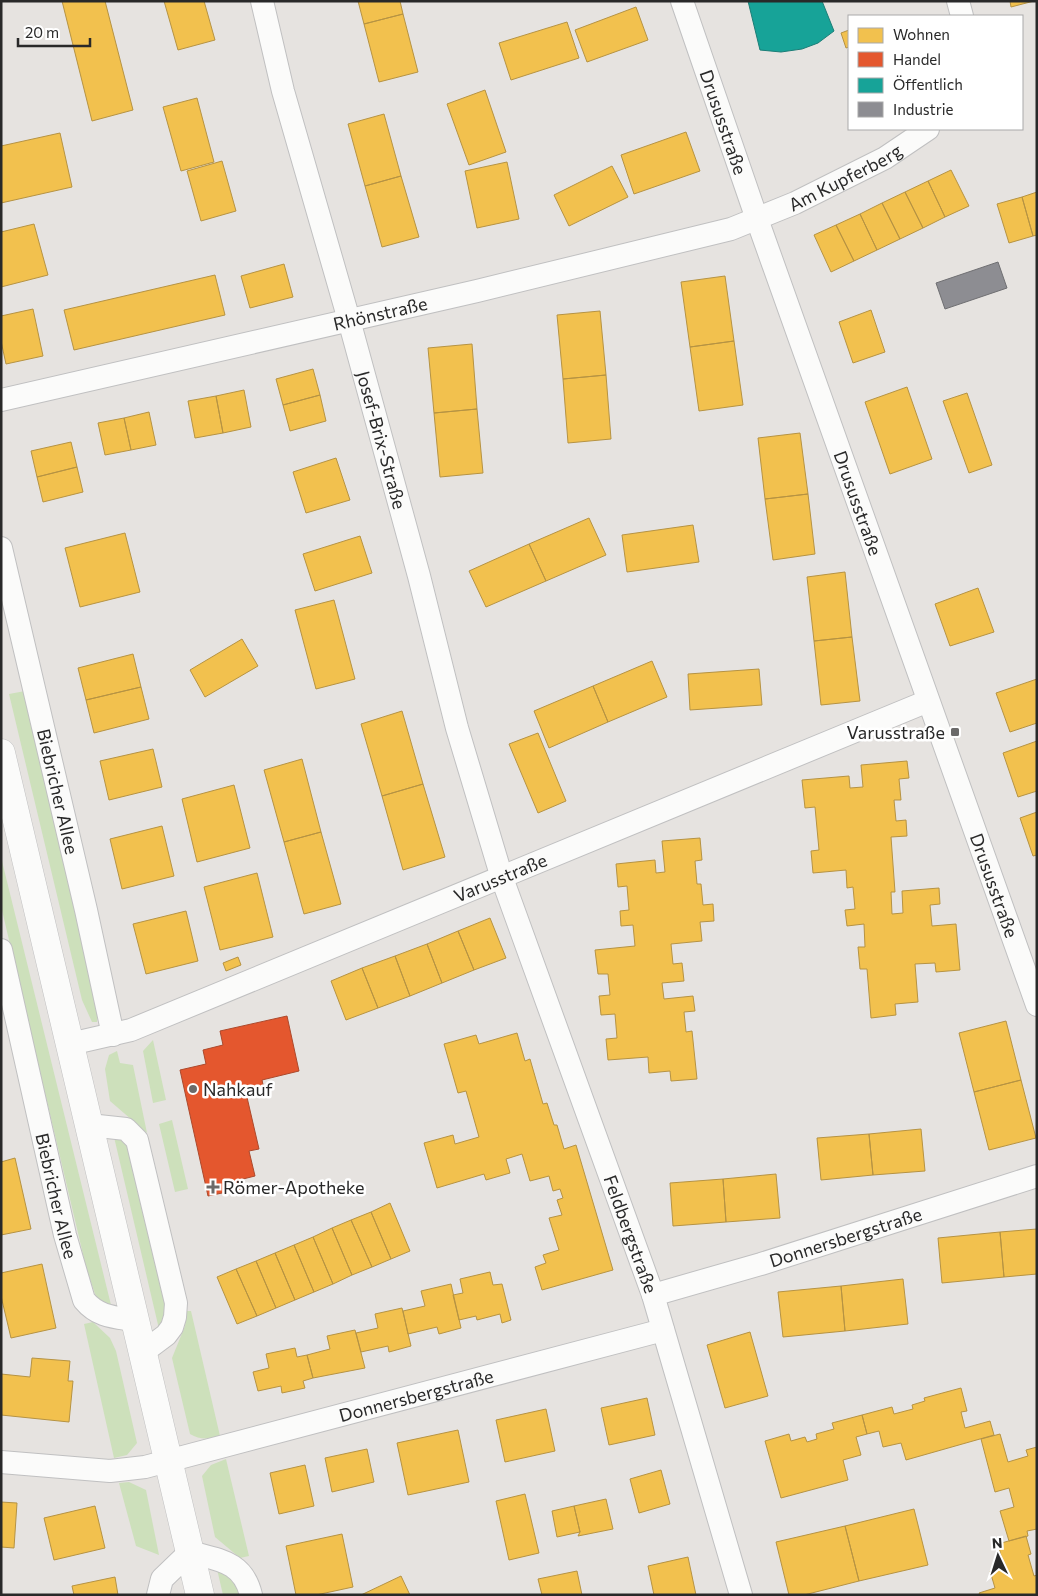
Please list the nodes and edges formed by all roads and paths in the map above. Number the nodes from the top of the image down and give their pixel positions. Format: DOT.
graph roads {
  1 [pos="262,1"];
  2 [pos="682,1"];
  3 [pos="958,1"];
  4 [pos="962,15"];
  5 [pos="927,130"];
  6 [pos="757,219"];
  7 [pos="349,320"];
  8 [pos="1,400"];
  9 [pos="1,548"];
  10 [pos="928,701"];
  11 [pos="1,752"];
  12 [pos="502,878"];
  13 [pos="1,950"];
  14 [pos="1037,1006"];
  15 [pos="113,1035"];
  16 [pos="70,1044"];
  17 [pos="88,1125"];
  18 [pos="1037,1176"];
  19 [pos="653,1295"];
  20 [pos="134,1320"];
  21 [pos="664,1330"];
  22 [pos="142,1353"];
  23 [pos="1,1462"];
  24 [pos="170,1462"];
  25 [pos="190,1552"];
  26 [pos="158,1595"];
  27 [pos="200,1595"];
  28 [pos="251,1595"];
  29 [pos="741,1595"];
  1 -- 7 [label="street, Josef-Brix-Straße"];
  2 -- 6 [label="street, Drususstraße"];
  3 -- 4 [label="street"];
  5 -- 6 [label="street, Am Kupferberg"];
  6 -- 7 [label="street, Rhönstraße"];
  6 -- 10 [label="street, Drususstraße"];
  7 -- 8 [label="street, Rhönstraße"];
  7 -- 12 [label="street, Josef-Brix-Straße"];
  9 -- 15 [label="street, Biebricher Allee"];
  10 -- 12 [label="street, Varusstraße"];
  10 -- 14 [label="street, Drususstraße"];
  11 -- 16 [label="main road"];
  12 -- 15 [label="street, Varusstraße"];
  12 -- 19 [label="street, Feldbergstraße"];
  13 -- 20 [label="street, Biebricher Allee"];
  15 -- 16 [label="street, Varusstraße"];
  16 -- 17 [label="main road"];
  17 -- 20 [label="main road"];
  17 -- 22 [label="street"];
  18 -- 19 [label="street, Donnersbergstraße"];
  19 -- 21 [label="street, Feldbergstraße"];
  20 -- 22 [label="main road"];
  21 -- 24 [label="street, Donnersbergstraße"];
  21 -- 29 [label="street, Feldbergstraße"];
  22 -- 24 [label="main road"];
  23 -- 24 [label="street, Donnersbergstraße"];
  24 -- 25 [label="main road"];
  25 -- 26 [label="street"];
  25 -- 27 [label="main road"];
  25 -- 28 [label="street"];
}
